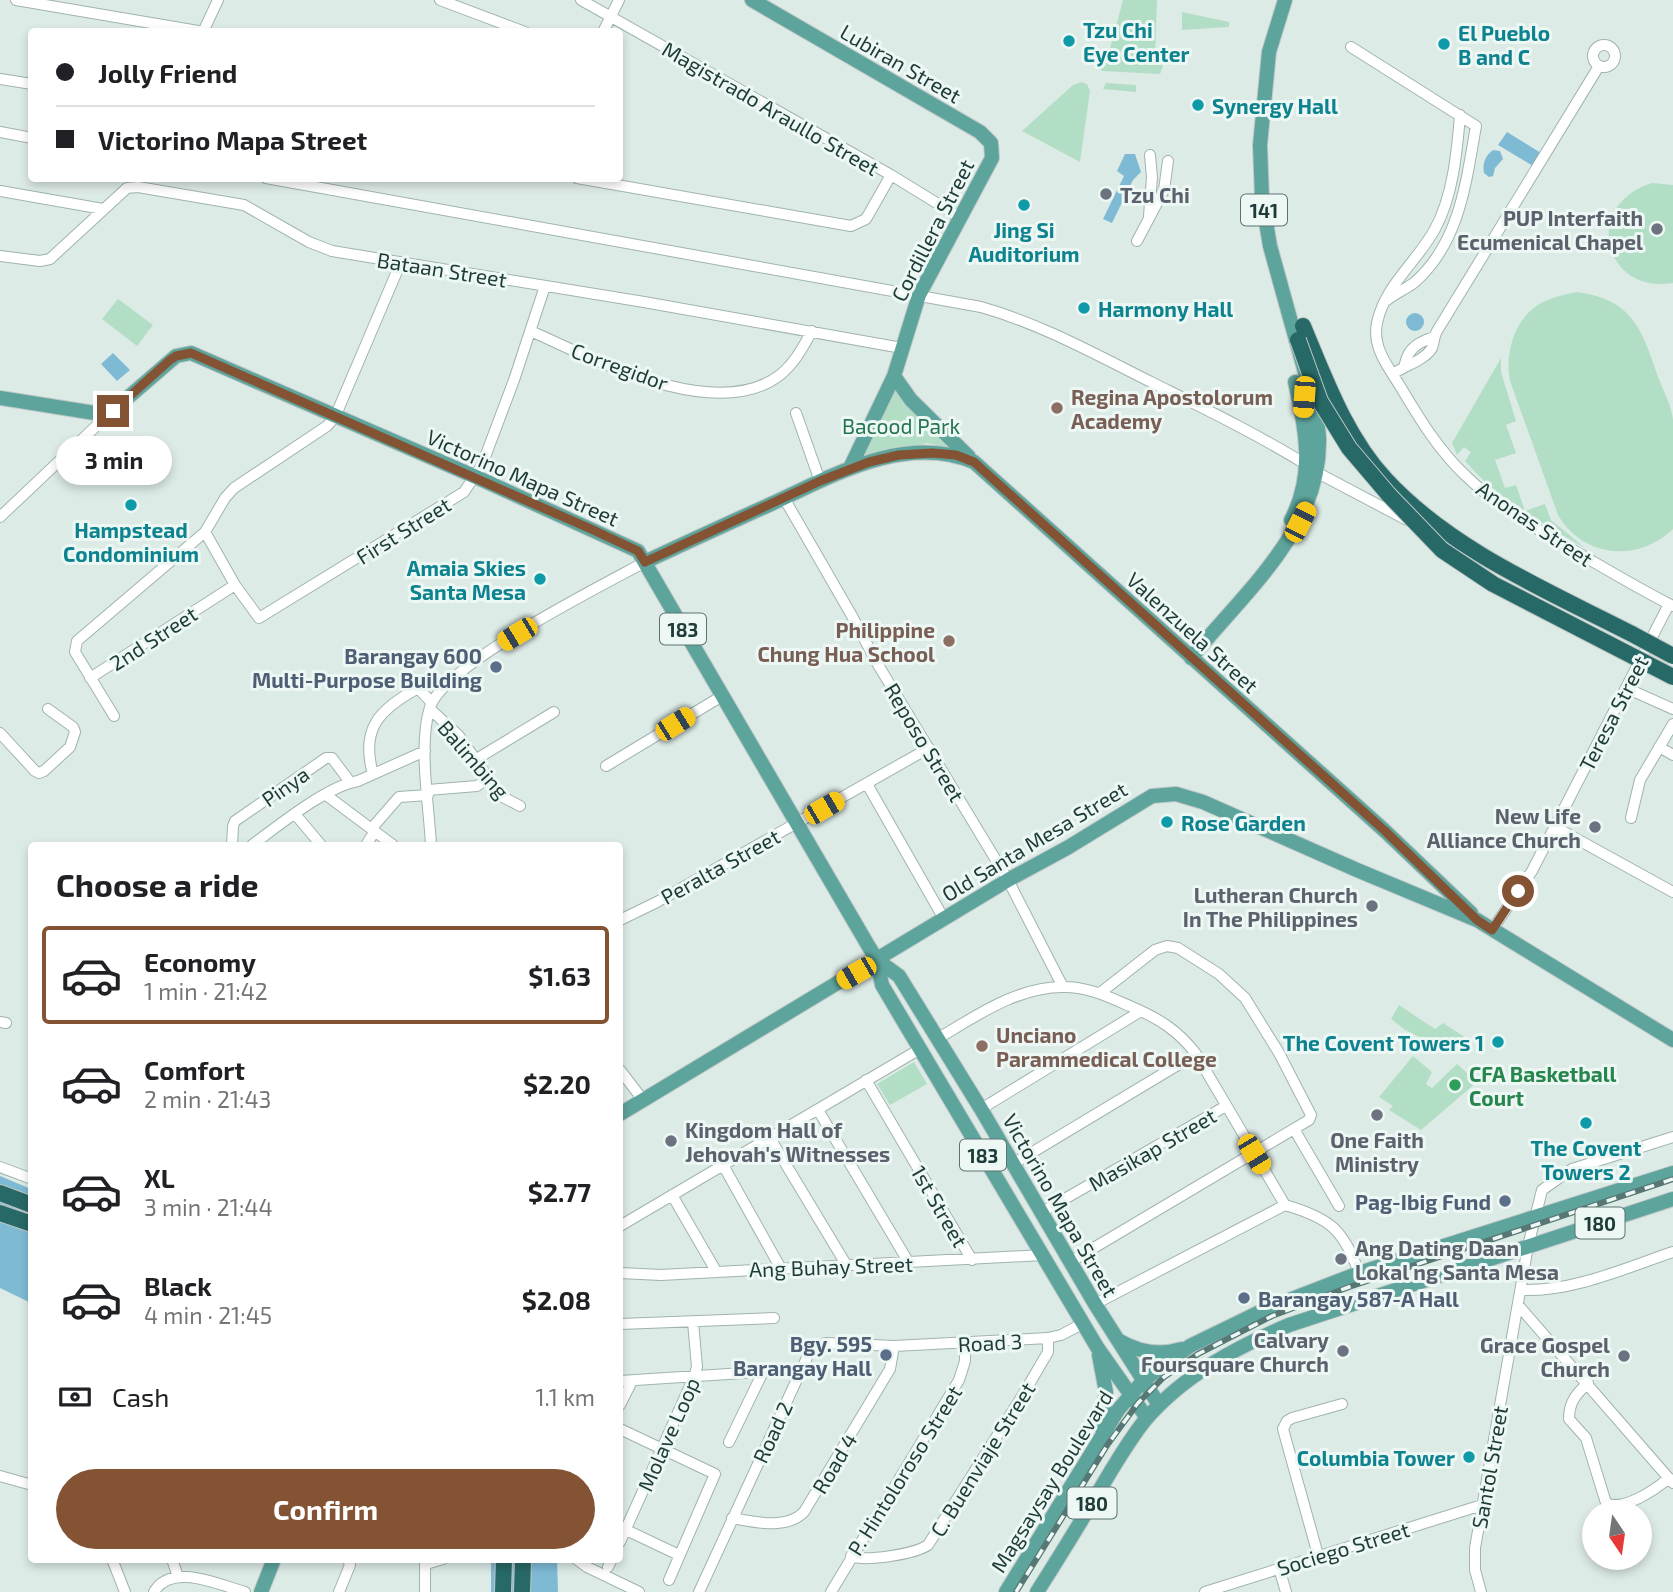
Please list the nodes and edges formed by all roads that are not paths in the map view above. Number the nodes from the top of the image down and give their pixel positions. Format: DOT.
graph roads {
  1 [pos="16,0"];
  2 [pos="218,0"];
  3 [pos="440,0"];
  4 [pos="581,0"];
  5 [pos="618,0"];
  6 [pos="752,0"];
  7 [pos="1285,0"];
  8 [pos="610,16"];
  9 [pos="186,28"];
  10 [pos="205,28"];
  11 [pos="514,28"];
  12 [pos="605,28"];
  13 [pos="1351,47"];
  14 [pos="1599,66"];
  15 [pos="0,79"];
  16 [pos="28,83"];
  17 [pos="1460,115"];
  18 [pos="0,132"];
  19 [pos="28,137"];
  20 [pos="991,143"];
  21 [pos="1150,155"];
  22 [pos="1168,161"];
  23 [pos="891,176"];
  24 [pos="288,182"];
  25 [pos="599,182"];
  26 [pos="168,184"];
  27 [pos="0,191"];
  28 [pos="103,209"];
  29 [pos="961,218"];
  30 [pos="1150,219"];
  31 [pos="1138,241"];
  32 [pos="0,256"];
  33 [pos="401,262"];
  34 [pos="545,286"];
  35 [pos="919,295"];
  36 [pos="1385,301"];
  37 [pos="531,331"];
  38 [pos="812,331"];
  39 [pos="902,348"];
  40 [pos="1393,374"];
  41 [pos="894,376"];
  42 [pos="1300,379"];
  43 [pos="0,398"];
  44 [pos="110,413"];
  45 [pos="796,413"];
  46 [pos="335,416"];
  47 [pos="974,462"];
  48 [pos="850,468"];
  49 [pos="1311,469"];
  50 [pos="475,477"];
  51 [pos="820,481"];
  52 [pos="784,498"];
  53 [pos="0,517"];
  54 [pos="205,532"];
  55 [pos="1472,554"];
  56 [pos="645,562"];
  57 [pos="235,585"];
  58 [pos="1671,605"];
  59 [pos="1187,654"];
  60 [pos="1673,656"];
  61 [pos="1673,677"];
  62 [pos="90,678"];
  63 [pos="1626,688"];
  64 [pos="722,696"];
  65 [pos="431,706"];
  66 [pos="48,709"];
  67 [pos="1673,709"];
  68 [pos="554,712"];
  69 [pos="114,716"];
  70 [pos="1673,724"];
  71 [pos="0,733"];
  72 [pos="1659,747"];
  73 [pos="929,748"];
  74 [pos="425,751"];
  75 [pos="1673,755"];
  76 [pos="475,760"];
  77 [pos="606,766"];
  78 [pos="373,774"];
  79 [pos="488,778"];
  80 [pos="350,782"];
  81 [pos="867,784"];
  82 [pos="428,793"];
  83 [pos="326,795"];
  84 [pos="520,806"];
  85 [pos="295,814"];
  86 [pos="1630,818"];
  87 [pos="798,823"];
  88 [pos="1555,827"];
  89 [pos="374,830"];
  90 [pos="232,842"];
  91 [pos="256,842"];
  92 [pos="318,842"];
  93 [pos="368,842"];
  94 [pos="389,842"];
  95 [pos="431,842"];
  96 [pos="1008,880"];
  97 [pos="1442,886"];
  98 [pos="1673,892"];
  99 [pos="1431,901"];
  100 [pos="623,919"];
  101 [pos="944,919"];
  102 [pos="1477,920"];
  103 [pos="1492,930"];
  104 [pos="877,960"];
  105 [pos="1063,987"];
  106 [pos="1100,993"];
  107 [pos="1141,1011"];
  108 [pos="937,1039"];
  109 [pos="1673,1040"];
  110 [pos="920,1049"];
  111 [pos="1196,1054"];
  112 [pos="623,1074"];
  113 [pos="866,1080"];
  114 [pos="643,1100"];
  115 [pos="1226,1106"];
  116 [pos="981,1109"];
  117 [pos="818,1110"];
  118 [pos="623,1112"];
  119 [pos="1294,1129"];
  120 [pos="1673,1137"];
  121 [pos="770,1138"];
  122 [pos="1254,1154"];
  123 [pos="1013,1164"];
  124 [pos="723,1165"];
  125 [pos="0,1167"];
  126 [pos="1673,1173"];
  127 [pos="28,1178"];
  128 [pos="0,1193"];
  129 [pos="672,1195"];
  130 [pos="1673,1199"];
  131 [pos="28,1204"];
  132 [pos="1285,1205"];
  133 [pos="1339,1206"];
  134 [pos="1042,1212"];
  135 [pos="0,1213"];
  136 [pos="1534,1217"];
  137 [pos="28,1223"];
  138 [pos="623,1224"];
  139 [pos="1528,1246"];
  140 [pos="1673,1252"];
  141 [pos="1043,1255"];
  142 [pos="972,1260"];
  143 [pos="1070,1262"];
  144 [pos="909,1263"];
  145 [pos="847,1266"];
  146 [pos="780,1267"];
  147 [pos="716,1271"];
  148 [pos="623,1273"];
  149 [pos="1359,1273"];
  150 [pos="1521,1290"];
  151 [pos="1095,1304"];
  152 [pos="1518,1305"];
  153 [pos="774,1318"];
  154 [pos="693,1322"];
  155 [pos="1084,1323"];
  156 [pos="623,1324"];
  157 [pos="1048,1338"];
  158 [pos="1116,1340"];
  159 [pos="965,1344"];
  160 [pos="894,1346"];
  161 [pos="1190,1346"];
  162 [pos="1097,1347"];
  163 [pos="694,1377"];
  164 [pos="623,1381"];
  165 [pos="632,1381"];
  166 [pos="1143,1381"];
  167 [pos="1588,1383"];
  168 [pos="1130,1395"];
  169 [pos="623,1399"];
  170 [pos="1342,1404"];
  171 [pos="1159,1405"];
  172 [pos="1147,1418"];
  173 [pos="623,1430"];
  174 [pos="1101,1435"];
  175 [pos="729,1442"];
  176 [pos="662,1450"];
  177 [pos="0,1476"];
  178 [pos="1671,1481"];
  179 [pos="28,1484"];
  180 [pos="1482,1505"];
  181 [pos="732,1518"];
  182 [pos="623,1528"];
  183 [pos="679,1555"];
  184 [pos="1318,1555"];
  185 [pos="851,1556"];
  186 [pos="114,1563"];
  187 [pos="173,1563"];
  188 [pos="272,1563"];
  189 [pos="349,1563"];
  190 [pos="425,1563"];
  191 [pos="504,1563"];
  192 [pos="523,1563"];
  193 [pos="582,1563"];
  194 [pos="1279,1568"];
  195 [pos="178,1577"];
  196 [pos="669,1580"];
  197 [pos="125,1592"];
  198 [pos="154,1592"];
  199 [pos="245,1592"];
  200 [pos="261,1592"];
  201 [pos="340,1592"];
  202 [pos="425,1592"];
  203 [pos="503,1592"];
  204 [pos="523,1592"];
  205 [pos="639,1592"];
  206 [pos="699,1592"];
  207 [pos="831,1592"];
  208 [pos="1006,1592"];
  209 [pos="1037,1592"];
  210 [pos="1205,1592"];
  211 [pos="1286,1592"];
  212 [pos="1481,1592"];
  1 -- 9 [label="street"];
  2 -- 10 [label="street"];
  3 -- 11 [label="street"];
  4 -- 8 [label="street, Magistrado Araullo Street"];
  5 -- 8 [label="street"];
  6 -- 20 [label="main road, Lubiran Street"];
  7 -- 42 [label="main road, 141"];
  8 -- 12 [label="street"];
  8 -- 23 [label="street, Magistrado Araullo Street"];
  13 -- 17 [label="street"];
  14 -- 40 [label="street"];
  15 -- 16 [label="street"];
  17 -- 36 [label="street, Anonas Street"];
  17 -- 36 [label="street"];
  18 -- 19 [label="street"];
  20 -- 29 [label="main road, Cordillera Street"];
  21 -- 30 [label="street"];
  22 -- 30 [label="street"];
  23 -- 25 [label="street"];
  23 -- 29 [label="street, Magistrado Araullo Street"];
  24 -- 35 [label="street"];
  26 -- 28 [label="street, Bataan Street"];
  26 -- 33 [label="street, Bataan Street"];
  27 -- 28 [label="street"];
  28 -- 32 [label="street, Bataan Street"];
  29 -- 35 [label="main road, Cordillera Street"];
  30 -- 31 [label="street"];
  33 -- 34 [label="street, Bataan Street"];
  33 -- 46 [label="street, 2nd Street"];
  34 -- 37 [label="street, First Street"];
  34 -- 38 [label="street, Bataan Street"];
  35 -- 39 [label="main road, Cordillera Street"];
  35 -- 49 [label="street"];
  36 -- 40 [label="street, Anonas Street"];
  37 -- 38 [label="street, Corregidor"];
  37 -- 50 [label="street, First Street"];
  38 -- 39 [label="street, Bataan Street"];
  39 -- 41 [label="main road, Cordillera Street"];
  40 -- 58 [label="street, Anonas Street"];
  41 -- 47 [label="main road"];
  41 -- 48 [label="main road"];
  42 -- 49 [label="main road, 141"];
  42 -- 49 [label="main road, 141"];
  43 -- 44 [label="main road"];
  44 -- 46 [label="main road, Victorino Mapa Street"];
  44 -- 53 [label="street, Victorino Mapa Street"];
  45 -- 51 [label="street"];
  46 -- 50 [label="main road, Victorino Mapa Street"];
  46 -- 54 [label="street, 2nd Street"];
  47 -- 48 [label="main road, Valenzuela Street"];
  47 -- 59 [label="main road, Valenzuela Street"];
  48 -- 51 [label="main road, Valenzuela Street"];
  49 -- 55 [label="street"];
  49 -- 59 [label="main road, 141"];
  50 -- 56 [label="main road, Victorino Mapa Street"];
  50 -- 57 [label="street, First Street"];
  51 -- 52 [label="main road, Valenzuela Street"];
  52 -- 56 [label="main road, Valenzuela Street"];
  52 -- 73 [label="street, Reposo Street"];
  54 -- 57 [label="street"];
  54 -- 62 [label="street, 2nd Street"];
  56 -- 64 [label="main road, Victorino Mapa Street / 183"];
  56 -- 65 [label="street"];
  57 -- 62 [label="street, 2nd Street"];
  58 -- 63 [label="street, Teresa Street"];
  59 -- 97 [label="main road, Valenzuela Street"];
  60 -- 61 [label="highway, bridge"];
  62 -- 69 [label="street"];
  63 -- 67 [label="street"];
  63 -- 88 [label="street, Teresa Street"];
  64 -- 77 [label="street"];
  64 -- 87 [label="main road, Victorino Mapa Street / 183"];
  65 -- 74 [label="street"];
  65 -- 76 [label="street, Balimbing"];
  65 -- 78 [label="street"];
  66 -- 71 [label="street"];
  68 -- 76 [label="street"];
  70 -- 72 [label="street"];
  72 -- 75 [label="street"];
  72 -- 86 [label="street"];
  73 -- 81 [label="street, Peralta Street"];
  73 -- 96 [label="street, Reposo Street"];
  74 -- 78 [label="street"];
  74 -- 82 [label="street"];
  76 -- 79 [label="street, Balimbing"];
  78 -- 80 [label="street"];
  79 -- 82 [label="street"];
  79 -- 84 [label="street, Balimbing"];
  80 -- 83 [label="street"];
  80 -- 90 [label="street, Pinya"];
  81 -- 87 [label="street, Peralta Street"];
  81 -- 101 [label="street"];
  82 -- 89 [label="street"];
  82 -- 95 [label="street"];
  83 -- 85 [label="street"];
  83 -- 89 [label="street"];
  85 -- 91 [label="street"];
  85 -- 92 [label="street"];
  87 -- 100 [label="street, Peralta Street"];
  87 -- 104 [label="main road, Victorino Mapa Street / 183"];
  88 -- 98 [label="street"];
  88 -- 103 [label="street, Teresa Street"];
  89 -- 93 [label="street"];
  89 -- 94 [label="street"];
  96 -- 99 [label="main road, Old Santa Mesa Street"];
  96 -- 101 [label="main road, Old Santa Mesa Street"];
  96 -- 105 [label="street, Reposo Street"];
  97 -- 99 [label="main road"];
  97 -- 102 [label="main road, Valenzuela Street"];
  99 -- 102 [label="main road, Old Santa Mesa Street"];
  101 -- 104 [label="main road, Old Santa Mesa Street"];
  102 -- 103 [label="main road, Old Santa Mesa Street"];
  103 -- 109 [label="main road, Old Santa Mesa Street"];
  104 -- 108 [label="main road, Victorino Mapa Street / 183"];
  104 -- 110 [label="main road, Victorino Mapa Street / 183"];
  104 -- 114 [label="main road, Old Santa Mesa Street"];
  105 -- 106 [label="street"];
  105 -- 108 [label="street"];
  106 -- 107 [label="street"];
  106 -- 119 [label="street"];
  107 -- 111 [label="street"];
  107 -- 116 [label="street"];
  108 -- 116 [label="main road, Victorino Mapa Street / 183"];
  110 -- 113 [label="street"];
  110 -- 141 [label="main road, Victorino Mapa Street / 183"];
  111 -- 115 [label="street"];
  111 -- 123 [label="street"];
  112 -- 114 [label="street"];
  113 -- 117 [label="street"];
  113 -- 142 [label="street, 1st Street"];
  114 -- 118 [label="main road, Old Santa Mesa Street"];
  115 -- 122 [label="street"];
  115 -- 134 [label="street, Masikap Street"];
  116 -- 123 [label="main road, Victorino Mapa Street / 183"];
  117 -- 121 [label="street"];
  117 -- 144 [label="street"];
  119 -- 122 [label="street"];
  119 -- 133 [label="street"];
  120 -- 136 [label="street, Santol Street"];
  121 -- 124 [label="street"];
  121 -- 145 [label="street"];
  122 -- 132 [label="street"];
  122 -- 143 [label="street"];
  123 -- 134 [label="main road, Victorino Mapa Street / 183"];
  124 -- 129 [label="street"];
  124 -- 146 [label="street"];
  125 -- 127 [label="street"];
  126 -- 136 [label="main road, Magsaysay Boulevard / 180"];
  128 -- 131 [label="highway"];
  129 -- 138 [label="street"];
  129 -- 147 [label="street"];
  130 -- 139 [label="main road, 180"];
  132 -- 149 [label="street"];
  132 -- 151 [label="street"];
  134 -- 143 [label="main road, Victorino Mapa Street / 183"];
  135 -- 137 [label="highway"];
  136 -- 139 [label="street, Santol Street"];
  136 -- 149 [label="main road, Magsaysay Boulevard / 180"];
  139 -- 150 [label="street, Santol Street"];
  139 -- 171 [label="main road, 180"];
  140 -- 150 [label="street"];
  141 -- 142 [label="street, Ang Buhay Street"];
  141 -- 155 [label="main road, Victorino Mapa Street / 183"];
  142 -- 144 [label="street, Ang Buhay Street"];
  143 -- 151 [label="main road, Victorino Mapa Street / 183"];
  144 -- 145 [label="street, Ang Buhay Street"];
  145 -- 146 [label="street, Ang Buhay Street"];
  146 -- 147 [label="street, Ang Buhay Street"];
  147 -- 148 [label="street, Ang Buhay Street"];
  149 -- 161 [label="main road, Magsaysay Boulevard / 180"];
  150 -- 152 [label="street, Santol Street"];
  151 -- 158 [label="main road, Victorino Mapa Street / 183"];
  152 -- 167 [label="street"];
  152 -- 180 [label="street, Santol Street"];
  153 -- 154 [label="street"];
  154 -- 156 [label="street"];
  154 -- 163 [label="street, Molave Loop"];
  155 -- 157 [label="street, Road 3"];
  155 -- 162 [label="main road, Victorino Mapa Street / 183"];
  157 -- 159 [label="street, Road 3"];
  157 -- 185 [label="street, C. Buenviaje Street"];
  158 -- 161 [label="main road"];
  158 -- 166 [label="main road, Victorino Mapa Street / 183"];
  159 -- 160 [label="street, Road 3"];
  159 -- 185 [label="street, P. Hintoloroso Street"];
  160 -- 181 [label="street, Road 4"];
  160 -- 181 [label="street, Road 2"];
  161 -- 166 [label="main road, Magsaysay Boulevard / 180"];
  162 -- 168 [label="main road, Victorino Mapa Street / 183"];
  162 -- 174 [label="main road"];
  163 -- 165 [label="street"];
  163 -- 175 [label="street"];
  163 -- 176 [label="street, Molave Loop"];
  164 -- 165 [label="street"];
  165 -- 169 [label="street"];
  166 -- 168 [label="main road, Magsaysay Boulevard / 180"];
  166 -- 171 [label="main road, Victorino Mapa Street / 183"];
  167 -- 178 [label="street"];
  167 -- 178 [label="street"];
  168 -- 172 [label="main road, Victorino Mapa Street / 183"];
  168 -- 174 [label="main road, Magsaysay Boulevard / 180"];
  170 -- 184 [label="street"];
  171 -- 172 [label="main road, 180"];
  172 -- 209 [label="main road, 180"];
  173 -- 176 [label="street"];
  174 -- 208 [label="main road, Magsaysay Boulevard / 180"];
  176 -- 182 [label="street, Molave Loop"];
  176 -- 183 [label="street"];
  177 -- 179 [label="street"];
  180 -- 184 [label="street, Sociego Street"];
  180 -- 212 [label="street, Santol Street"];
  181 -- 206 [label="street, Road 2"];
  182 -- 183 [label="street"];
  183 -- 196 [label="street"];
  184 -- 194 [label="street, Sociego Street"];
  185 -- 207 [label="street, P. Hintoloroso Street"];
  186 -- 197 [label="street"];
  187 -- 195 [label="street"];
  188 -- 200 [label="main road"];
  189 -- 201 [label="street"];
  190 -- 202 [label="street"];
  191 -- 203 [label="highway"];
  192 -- 204 [label="highway"];
  193 -- 205 [label="street"];
  194 -- 210 [label="street, Sociego Street"];
  194 -- 211 [label="street"];
  195 -- 198 [label="street"];
  195 -- 199 [label="street"];
}
